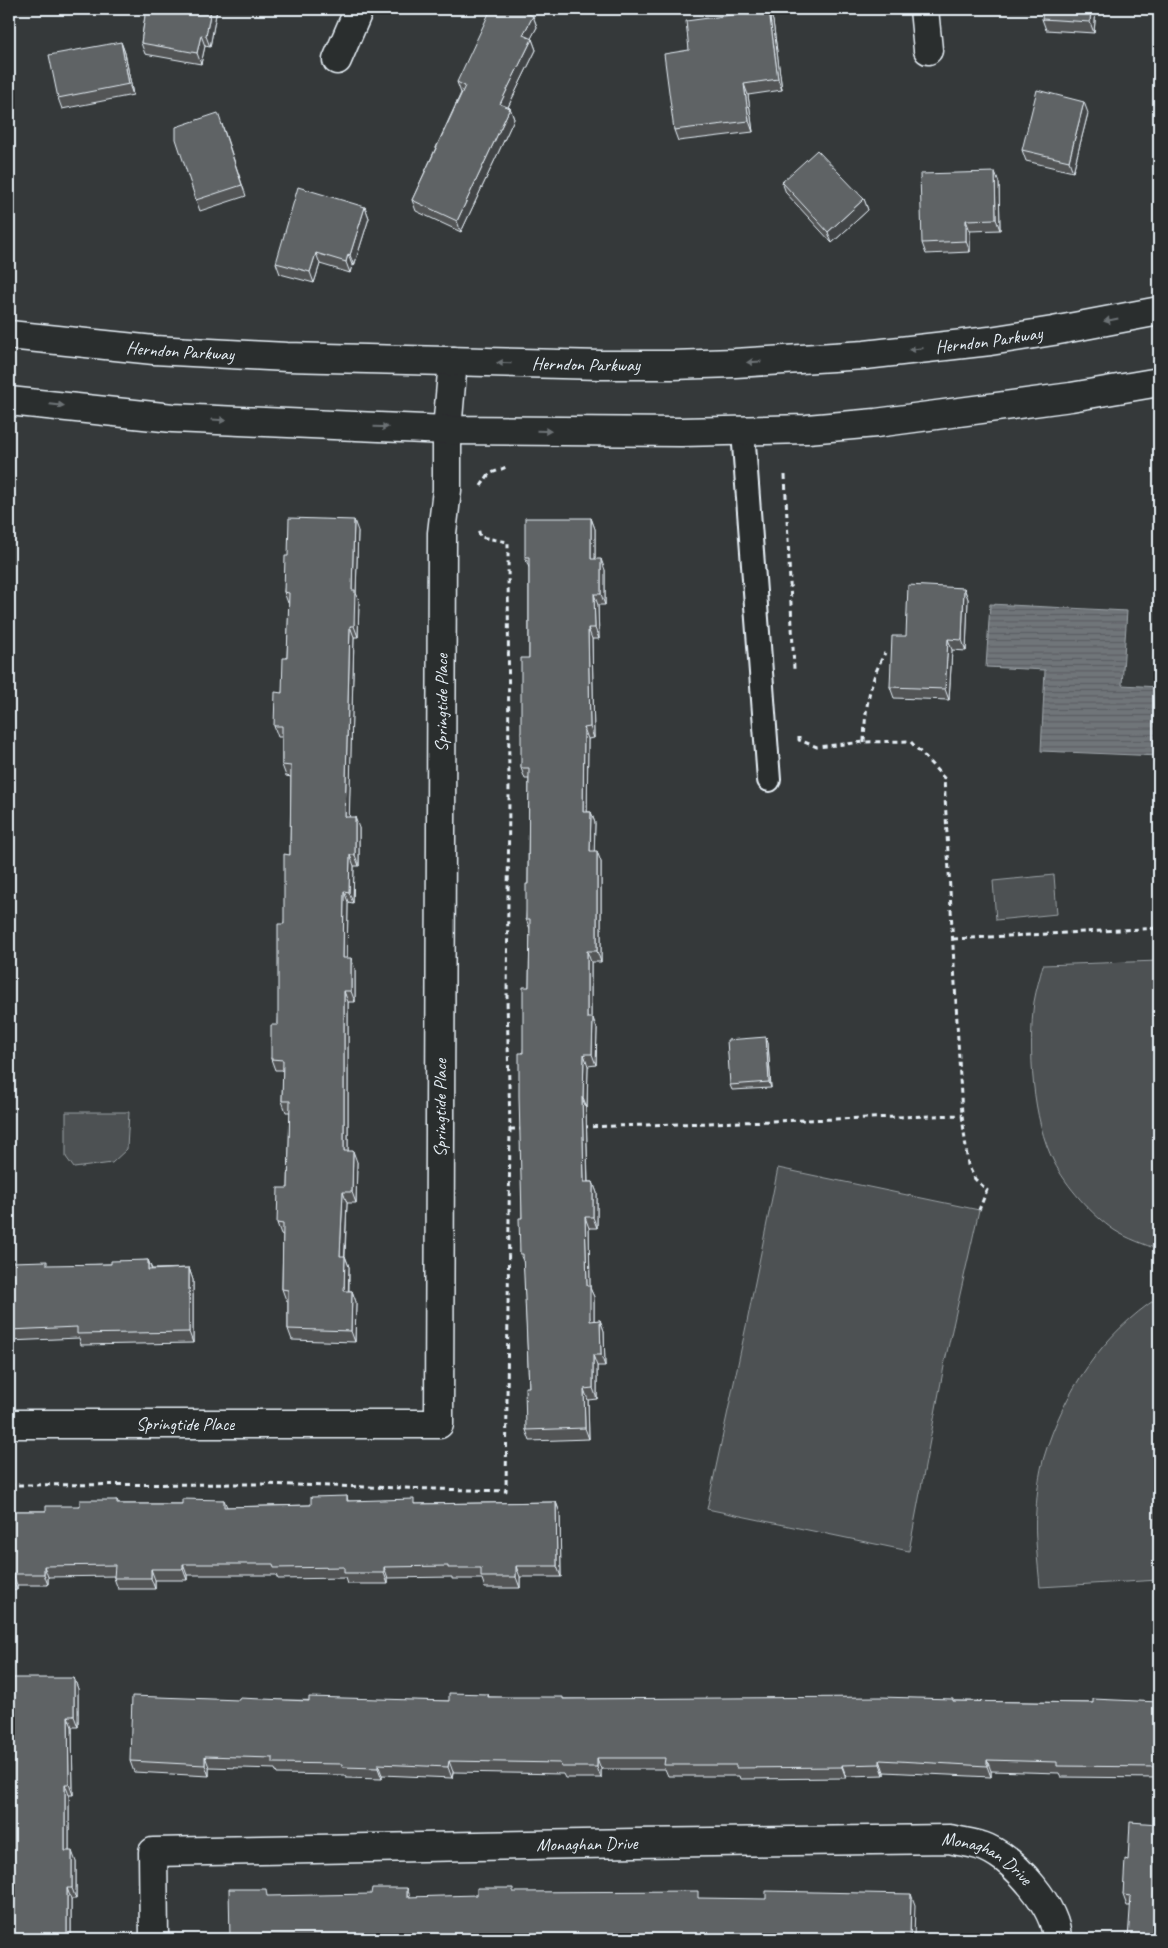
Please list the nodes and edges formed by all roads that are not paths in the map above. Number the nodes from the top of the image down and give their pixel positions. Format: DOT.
graph roads {
  1 [pos="359,9"];
  2 [pos="924,9"];
  3 [pos="928,50"];
  4 [pos="337,60"];
  5 [pos="1159,311"];
  6 [pos="9,335"];
  7 [pos="453,361"];
  8 [pos="1159,382"];
  9 [pos="9,401"];
  10 [pos="447,430"];
  11 [pos="743,431"];
  12 [pos="769,780"];
  13 [pos="9,1424"];
  14 [pos="154,1939"];
  15 [pos="1056,1939"];
  1 -- 4 [label="street"];
  2 -- 3 [label="street"];
  5 -- 7 [label="street, Herndon Parkway, one-way"];
  6 -- 7 [label="street, Herndon Parkway"];
  7 -- 10 [label="street, Springtide Place"];
  8 -- 11 [label="street"];
  9 -- 10 [label="street, one-way"];
  10 -- 11 [label="street, one-way"];
  10 -- 13 [label="street, Springtide Place"];
  11 -- 12 [label="lane"];
  14 -- 15 [label="street, Monaghan Drive"];
}
